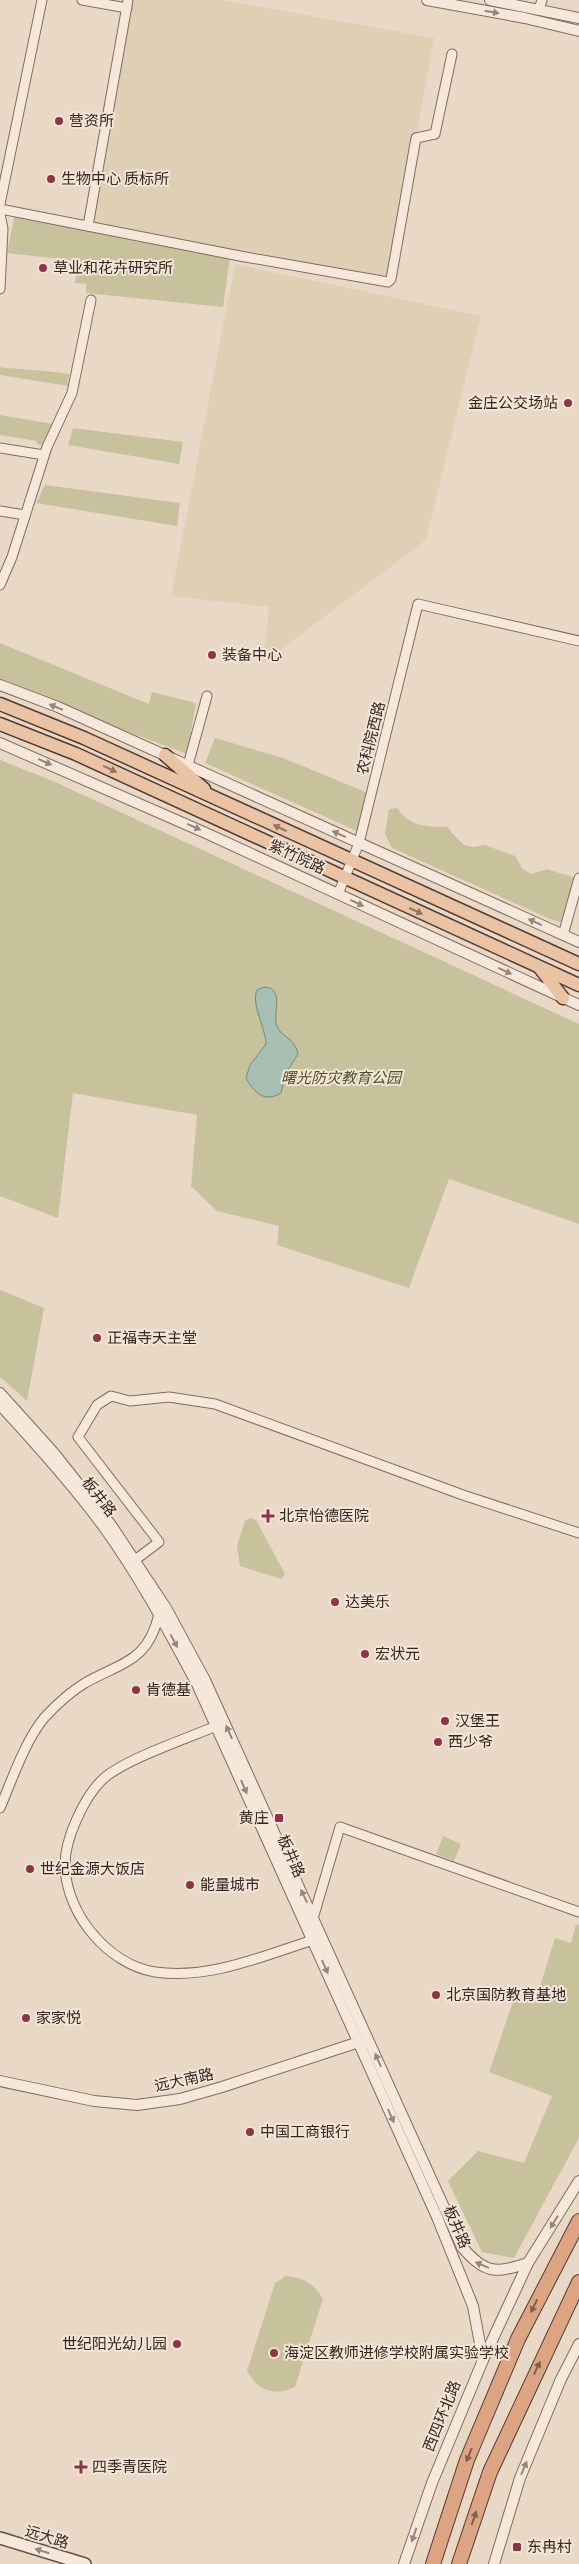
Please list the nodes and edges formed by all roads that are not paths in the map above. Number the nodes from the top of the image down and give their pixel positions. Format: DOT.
graph roads {
  1 [pos="42,0"];
  2 [pos="82,0"];
  3 [pos="427,0"];
  4 [pos="490,0"];
  5 [pos="127,4"];
  6 [pos="541,5"];
  7 [pos="579,18"];
  8 [pos="579,32"];
  9 [pos="452,54"];
  10 [pos="0,204"];
  11 [pos="0,209"];
  12 [pos="0,214"];
  13 [pos="88,226"];
  14 [pos="0,289"];
  15 [pos="91,300"];
  16 [pos="0,448"];
  17 [pos="44,456"];
  18 [pos="0,511"];
  19 [pos="25,515"];
  20 [pos="3,569"];
  21 [pos="0,585"];
  22 [pos="579,641"];
  23 [pos="0,685"];
  24 [pos="207,696"];
  25 [pos="0,704"];
  26 [pos="0,724"];
  27 [pos="0,743"];
  28 [pos="164,755"];
  29 [pos="188,766"];
  30 [pos="215,799"];
  31 [pos="358,843"];
  32 [pos="351,861"];
  33 [pos="344,878"];
  34 [pos="579,878"];
  35 [pos="338,894"];
  36 [pos="563,935"];
  37 [pos="579,942"];
  38 [pos="579,964"];
  39 [pos="539,966"];
  40 [pos="579,985"];
  41 [pos="563,998"];
  42 [pos="579,1005"];
  43 [pos="0,1393"];
  44 [pos="0,1405"];
  45 [pos="579,1533"];
  46 [pos="135,1560"];
  47 [pos="159,1614"];
  48 [pos="216,1726"];
  49 [pos="0,1808"];
  50 [pos="579,1912"];
  51 [pos="314,1918"];
  52 [pos="308,1930"];
  53 [pos="313,1940"];
  54 [pos="363,2040"];
  55 [pos="0,2081"];
  56 [pos="579,2181"];
  57 [pos="579,2221"];
  58 [pos="528,2264"];
  59 [pos="579,2282"];
  60 [pos="579,2344"];
  61 [pos="483,2360"];
  62 [pos="0,2538"];
  63 [pos="85,2564"];
  64 [pos="404,2564"];
  65 [pos="433,2564"];
  66 [pos="459,2564"];
  67 [pos="494,2564"];
  1 -- 10 [label="street"];
  2 -- 5 [label="street"];
  3 -- 8 [label="street, one-way"];
  4 -- 6 [label="street"];
  5 -- 13 [label="street"];
  6 -- 7 [label="street"];
  9 -- 13 [label="street"];
  11 -- 13 [label="street"];
  12 -- 14 [label="street"];
  15 -- 17 [label="street"];
  16 -- 17 [label="street"];
  17 -- 19 [label="street"];
  18 -- 19 [label="street"];
  19 -- 20 [label="street"];
  20 -- 21 [label="street"];
  22 -- 31 [label="street, 农科院西路"];
  28 -- 23 [label="street, one-way"];
  24 -- 29 [label="street"];
  25 -- 30 [label="main road, 紫竹院路"];
  26 -- 33 [label="main road, 紫竹院路, one-way"];
  27 -- 35 [label="street, 紫竹院路, one-way"];
  28 -- 29 [label="street"];
  28 -- 30 [label="main road"];
  31 -- 29 [label="street, one-way"];
  32 -- 30 [label="main road, 紫竹院路, one-way"];
  31 -- 32 [label="street, 农科院西路"];
  36 -- 31 [label="street, one-way"];
  32 -- 33 [label="street, 农科院西路"];
  32 -- 38 [label="main road, 紫竹院路"];
  33 -- 35 [label="street, 农科院西路"];
  33 -- 39 [label="main road, 紫竹院路, one-way"];
  34 -- 36 [label="street"];
  35 -- 41 [label="street, 紫竹院路, one-way"];
  36 -- 37 [label="street"];
  39 -- 40 [label="main road, 紫竹院路"];
  39 -- 41 [label="main road"];
  41 -- 42 [label="street, 紫竹院路"];
  43 -- 46 [label="street"];
  44 -- 47 [label="street, 板井路"];
  45 -- 46 [label="street"];
  51 -- 46 [label="street, one-way"];
  47 -- 48 [label="street, 板井路, one-way"];
  47 -- 49 [label="street"];
  48 -- 52 [label="street, 板井路, one-way"];
  48 -- 53 [label="street"];
  50 -- 51 [label="street"];
  51 -- 52 [label="street"];
  51 -- 54 [label="street"];
  52 -- 53 [label="street, 板井路"];
  53 -- 54 [label="street, 板井路, one-way"];
  54 -- 55 [label="street, 远大南路"];
  58 -- 54 [label="street, one-way"];
  54 -- 61 [label="street, 板井路, one-way"];
  56 -- 58 [label="street, 西四环北路, one-way"];
  57 -- 65 [label="highway, one-way"];
  58 -- 61 [label="street, 西四环北路"];
  66 -- 59 [label="highway, one-way"];
  67 -- 60 [label="street, one-way"];
  61 -- 64 [label="street, 西四环北路, one-way"];
  63 -- 62 [label="main road, 远大路, one-way"];
}
